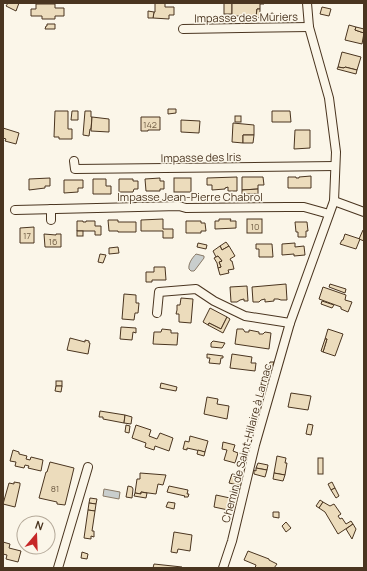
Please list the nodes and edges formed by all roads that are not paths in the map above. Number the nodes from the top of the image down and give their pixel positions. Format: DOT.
graph roads {
  1 [pos="307,3"];
  2 [pos="309,27"];
  3 [pos="183,29"];
  4 [pos="74,161"];
  5 [pos="335,166"];
  6 [pos="334,201"];
  7 [pos="51,209"];
  8 [pos="15,210"];
  9 [pos="364,212"];
  10 [pos="329,214"];
  11 [pos="51,220"];
  12 [pos="157,314"];
  13 [pos="290,323"];
  14 [pos="88,467"];
  15 [pos="58,568"];
  16 [pos="223,568"];
  1 -- 2 [label="street, Chemin de Saint-Hilaire à Larnac"];
  2 -- 3 [label="street, Impasse des Mûriers"];
  2 -- 5 [label="street, Chemin de Saint-Hilaire à Larnac"];
  4 -- 5 [label="street, Impasse des Iris"];
  5 -- 6 [label="street, Chemin de Saint-Hilaire à Larnac"];
  6 -- 9 [label="street"];
  6 -- 10 [label="street, Chemin de Saint-Hilaire à Larnac"];
  7 -- 8 [label="street, Impasse Jean-Pierre Chabrol"];
  7 -- 10 [label="street, Impasse Jean-Pierre Chabrol"];
  7 -- 11 [label="street"];
  10 -- 13 [label="street, Chemin de Saint-Hilaire à Larnac"];
  12 -- 13 [label="street"];
  13 -- 16 [label="street, Chemin de Saint-Hilaire à Larnac"];
  14 -- 15 [label="street"];
}
